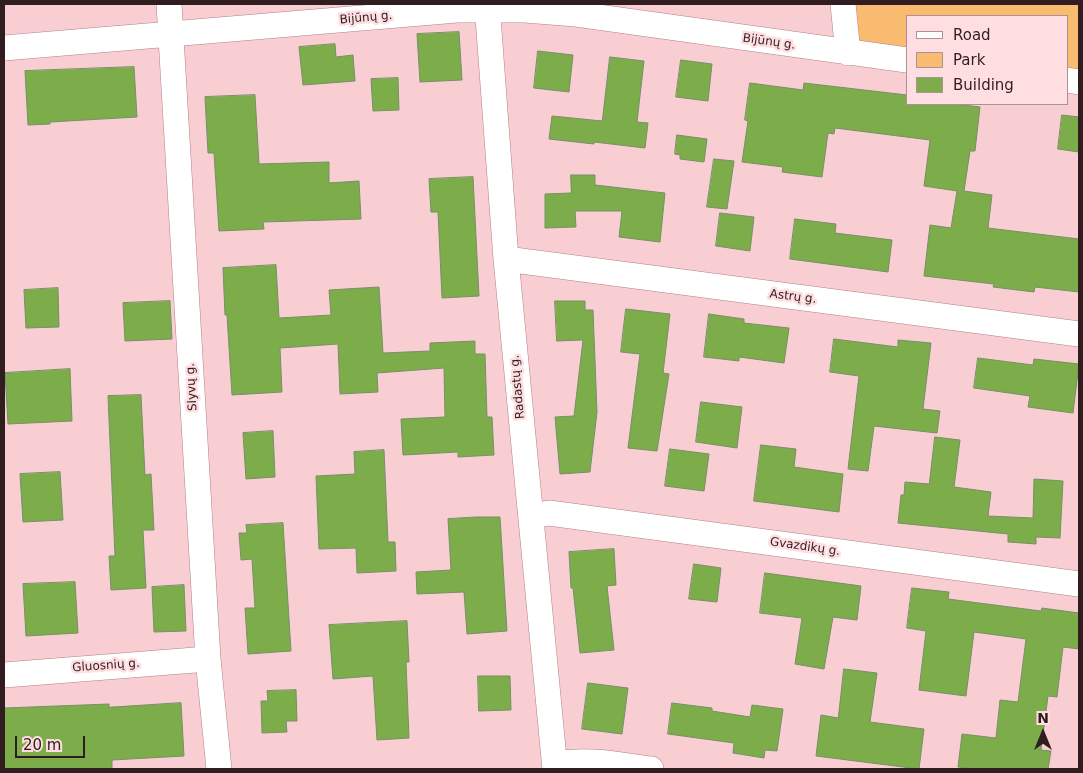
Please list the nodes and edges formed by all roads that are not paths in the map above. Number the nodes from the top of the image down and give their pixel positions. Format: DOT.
graph roads {
  1 [pos="169,4"];
  2 [pos="843,4"];
  3 [pos="487,7"];
  4 [pos="172,34"];
  5 [pos="4,48"];
  6 [pos="848,53"];
  7 [pos="906,60"];
  8 [pos="506,259"];
  9 [pos="1079,334"];
  10 [pos="531,516"];
  11 [pos="1079,584"];
  12 [pos="208,659"];
  13 [pos="4,675"];
  14 [pos="555,767"];
  15 [pos="219,769"];
  16 [pos="651,769"];
  1 -- 4 [label="street, Slyvų g."];
  2 -- 6 [label="street"];
  3 -- 4 [label="street, Bijūnų g."];
  3 -- 6 [label="street, Bijūnų g."];
  3 -- 8 [label="street, Radastų g."];
  4 -- 5 [label="street, Bijūnų g."];
  4 -- 12 [label="street, Slyvų g."];
  6 -- 7 [label="street, Bijūnų g."];
  8 -- 9 [label="street, Astrų g."];
  8 -- 10 [label="street, Radastų g."];
  10 -- 11 [label="street, Gvazdikų g."];
  10 -- 14 [label="street, Radastų g."];
  12 -- 13 [label="street, Gluosnių g."];
  12 -- 15 [label="street, Slyvų g."];
  14 -- 16 [label="street"];
}
